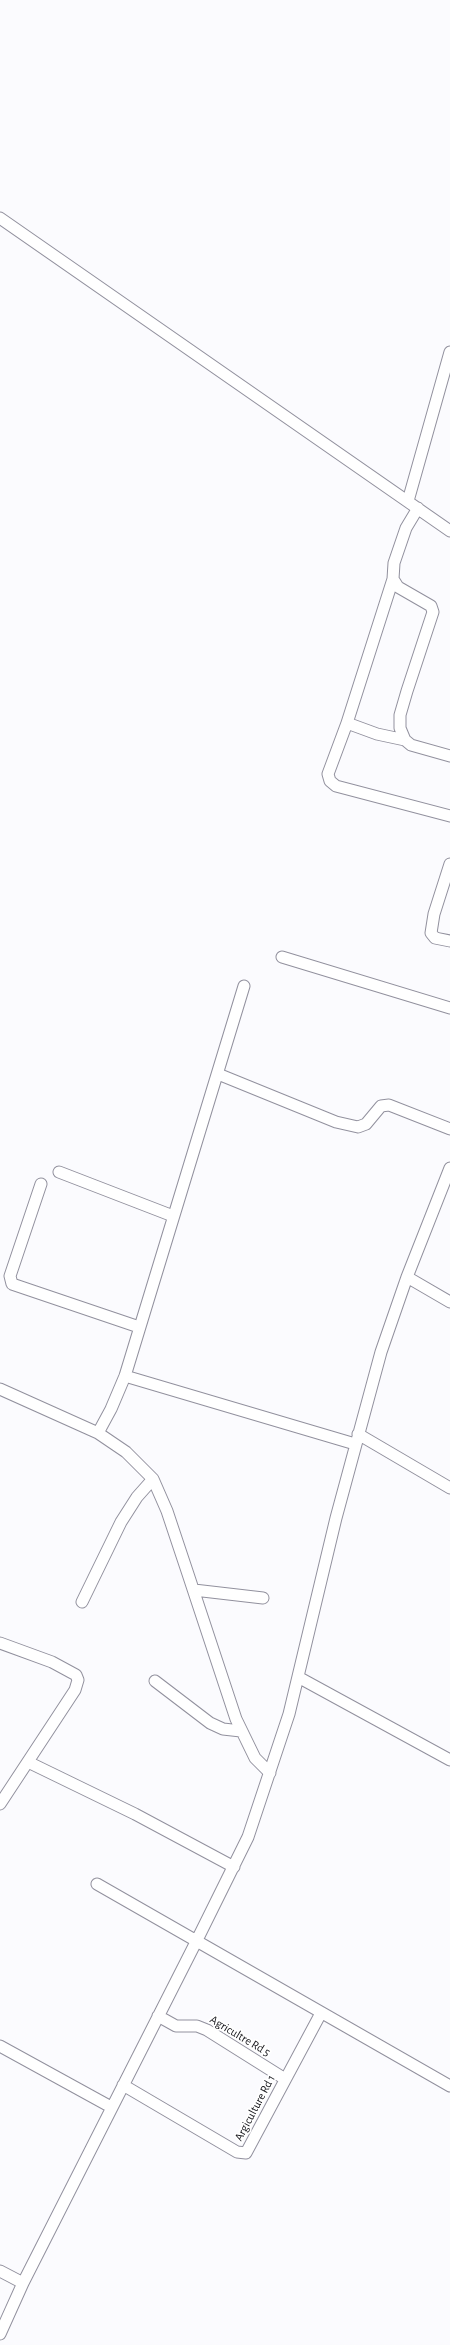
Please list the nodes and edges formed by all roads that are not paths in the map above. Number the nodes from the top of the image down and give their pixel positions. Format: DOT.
graph roads {
  1 [pos="0,218"];
  2 [pos="450,352"];
  3 [pos="408,501"];
  4 [pos="418,508"];
  5 [pos="450,531"];
  6 [pos="393,579"];
  7 [pos="347,723"];
  8 [pos="405,740"];
  9 [pos="450,756"];
  10 [pos="450,816"];
  11 [pos="450,864"];
  12 [pos="450,941"];
  13 [pos="282,957"];
  14 [pos="244,986"];
  15 [pos="450,1008"];
  16 [pos="218,1074"];
  17 [pos="450,1129"];
  18 [pos="450,1168"];
  19 [pos="58,1172"];
  20 [pos="41,1184"];
  21 [pos="174,1216"];
  22 [pos="407,1277"];
  23 [pos="450,1302"];
  24 [pos="139,1327"];
  25 [pos="125,1376"];
  26 [pos="0,1389"];
  27 [pos="98,1434"];
  28 [pos="357,1439"];
  29 [pos="153,1480"];
  30 [pos="450,1488"];
  31 [pos="194,1590"];
  32 [pos="263,1598"];
  33 [pos="82,1602"];
  34 [pos="0,1643"];
  35 [pos="298,1677"];
  36 [pos="154,1681"];
  37 [pos="241,1731"];
  38 [pos="450,1760"];
  39 [pos="28,1762"];
  40 [pos="270,1773"];
  41 [pos="0,1804"];
  42 [pos="234,1867"];
  43 [pos="97,1884"];
  44 [pos="197,1940"];
  45 [pos="322,2013"];
  46 [pos="158,2016"];
  47 [pos="0,2046"];
  48 [pos="285,2079"];
  49 [pos="123,2085"];
  50 [pos="450,2086"];
  51 [pos="111,2108"];
  52 [pos="0,2271"];
  53 [pos="23,2283"];
  54 [pos="0,2334"];
  1 -- 3 [label="street"];
  2 -- 3 [label="street"];
  3 -- 4 [label="street"];
  4 -- 5 [label="street"];
  4 -- 6 [label="street"];
  6 -- 7 [label="street"];
  6 -- 8 [label="street"];
  7 -- 8 [label="street"];
  7 -- 10 [label="street"];
  8 -- 9 [label="street"];
  11 -- 12 [label="street"];
  13 -- 15 [label="street"];
  14 -- 16 [label="street"];
  16 -- 17 [label="street"];
  16 -- 21 [label="street"];
  18 -- 22 [label="street"];
  19 -- 21 [label="street"];
  20 -- 24 [label="street"];
  21 -- 24 [label="street"];
  22 -- 23 [label="street"];
  22 -- 28 [label="street"];
  24 -- 25 [label="street"];
  25 -- 27 [label="street"];
  25 -- 28 [label="street"];
  26 -- 27 [label="street"];
  27 -- 29 [label="street"];
  28 -- 30 [label="street"];
  28 -- 35 [label="street"];
  29 -- 31 [label="street"];
  29 -- 33 [label="street"];
  31 -- 32 [label="street"];
  31 -- 37 [label="street"];
  34 -- 39 [label="street"];
  35 -- 38 [label="street"];
  35 -- 40 [label="street"];
  36 -- 37 [label="street"];
  37 -- 40 [label="street"];
  39 -- 41 [label="street"];
  39 -- 42 [label="street"];
  40 -- 42 [label="street"];
  42 -- 44 [label="street"];
  43 -- 44 [label="street"];
  44 -- 45 [label="street"];
  44 -- 46 [label="street"];
  45 -- 48 [label="street, Argiculture Rd 1"];
  45 -- 50 [label="street"];
  46 -- 48 [label="street, Agricultre Rd 5"];
  46 -- 49 [label="street"];
  47 -- 51 [label="street"];
  48 -- 49 [label="street, Argiculture Rd 1"];
  49 -- 51 [label="street"];
  51 -- 53 [label="street"];
  52 -- 53 [label="street"];
  53 -- 54 [label="street"];
}
